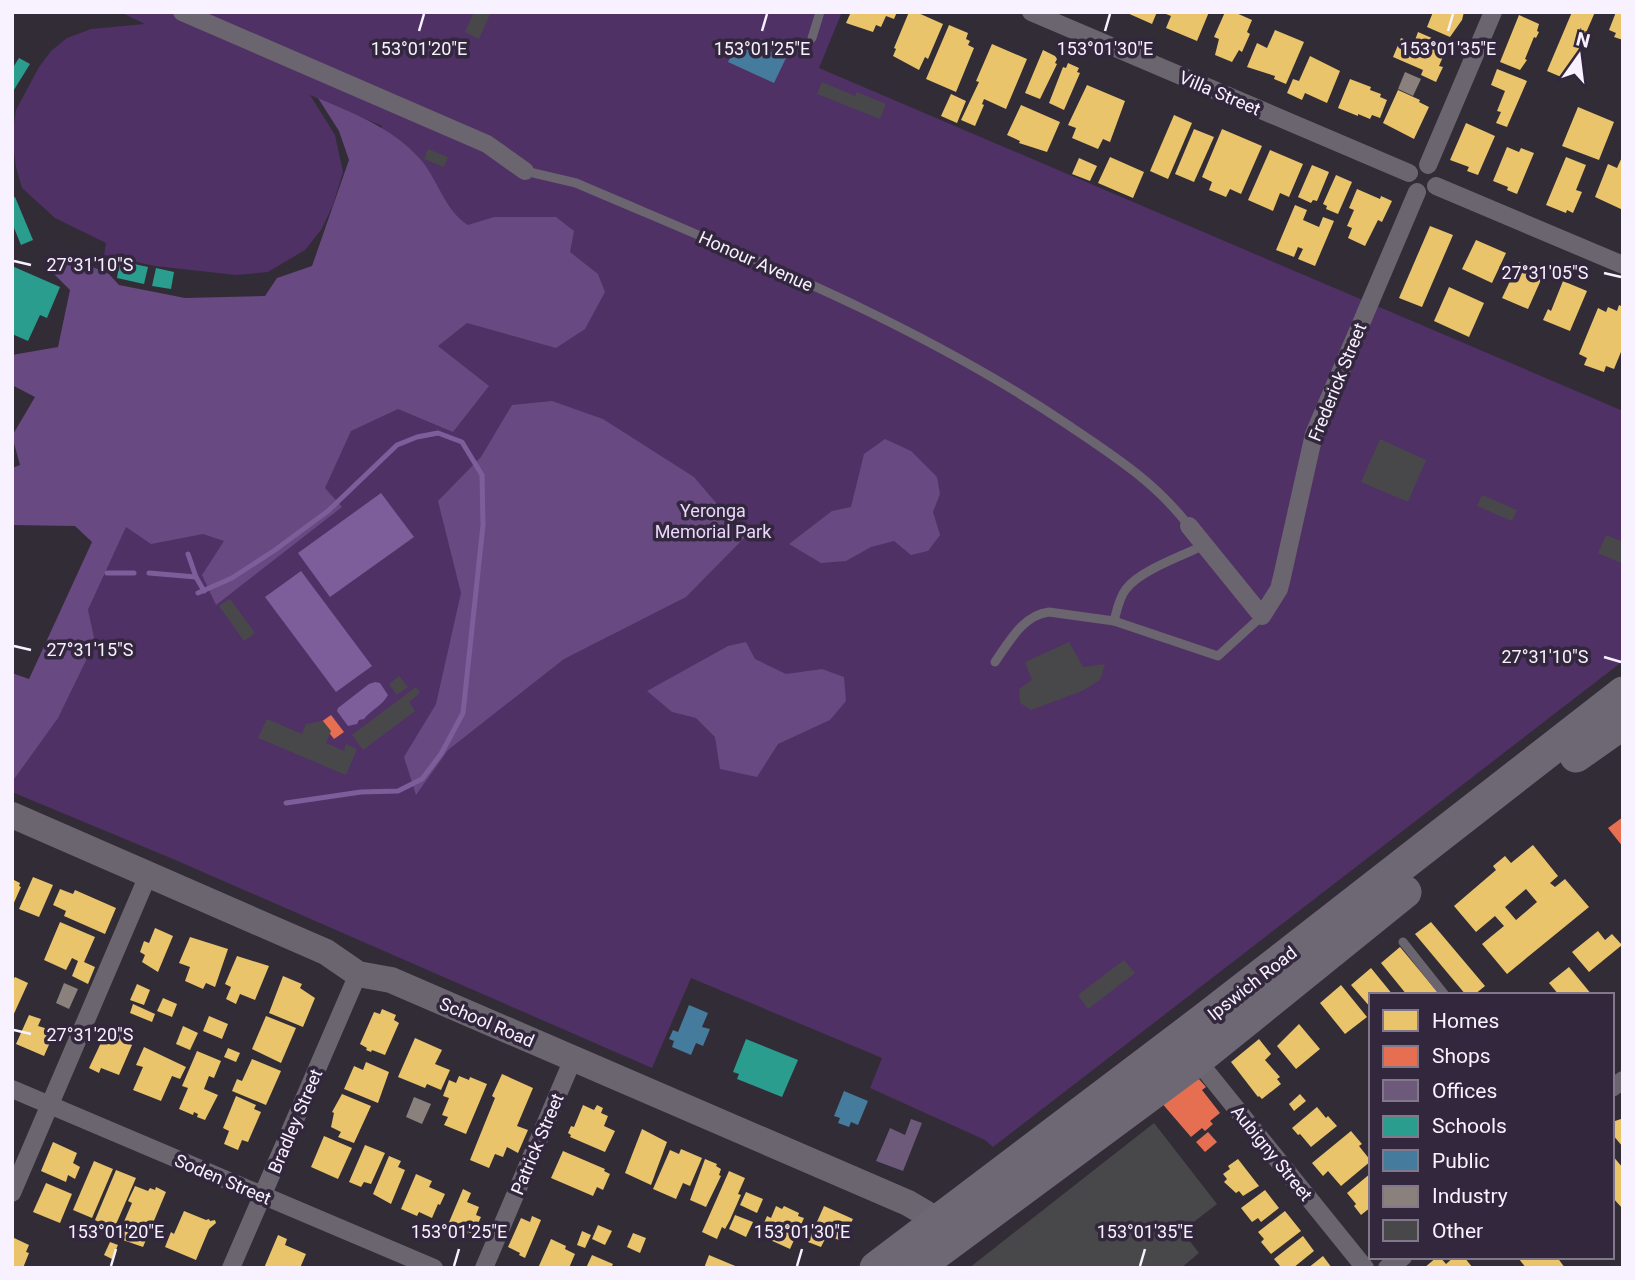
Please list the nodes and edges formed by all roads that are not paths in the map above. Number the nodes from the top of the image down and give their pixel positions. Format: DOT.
graph roads {
  1 [pos="182,12"];
  2 [pos="820,12"];
  3 [pos="1031,12"];
  4 [pos="1493,12"];
  5 [pos="812,38"];
  6 [pos="1428,165"];
  7 [pos="525,172"];
  8 [pos="1409,173"];
  9 [pos="1436,186"];
  10 [pos="1417,192"];
  11 [pos="1623,265"];
  12 [pos="1189,526"];
  13 [pos="1205,545"];
  14 [pos="1262,616"];
  15 [pos="1114,621"];
  16 [pos="995,662"];
  17 [pos="1623,693"];
  18 [pos="1623,723"];
  19 [pos="12,816"];
  20 [pos="149,873"];
  21 [pos="1403,942"];
  22 [pos="358,974"];
  23 [pos="1443,993"];
  24 [pos="1188,1049"];
  25 [pos="573,1059"];
  26 [pos="12,1089"];
  27 [pos="50,1106"];
  28 [pos="12,1193"];
  29 [pos="262,1196"];
  30 [pos="950,1227"];
  31 [pos="231,1268"];
  32 [pos="434,1268"];
  33 [pos="484,1268"];
  34 [pos="876,1268"];
  35 [pos="916,1268"];
  36 [pos="1365,1268"];
  1 -- 7 [label="street, Honour Avenue"];
  2 -- 5 [label="lane"];
  3 -- 8 [label="street, Villa Street"];
  4 -- 6 [label="street"];
  6 -- 8 [label="street"];
  6 -- 9 [label="street"];
  7 -- 12 [label="lane, Honour Avenue"];
  8 -- 10 [label="street"];
  9 -- 10 [label="street"];
  9 -- 11 [label="street"];
  10 -- 14 [label="street, Frederick Street"];
  12 -- 13 [label="street, Honour Avenue"];
  13 -- 14 [label="street, Honour Avenue"];
  13 -- 15 [label="lane"];
  14 -- 15 [label="lane"];
  15 -- 16 [label="lane"];
  17 -- 24 [label="highway, Ipswich Road"];
  18 -- 24 [label="highway, Ipswich Road"];
  19 -- 20 [label="street, School Road"];
  20 -- 22 [label="street, School Road"];
  20 -- 27 [label="street"];
  21 -- 23 [label="lane"];
  22 -- 25 [label="street, School Road"];
  22 -- 29 [label="street, Bradley Street"];
  24 -- 30 [label="highway, Ipswich Road"];
  24 -- 36 [label="street, Aubigny Street"];
  25 -- 30 [label="street, School Road"];
  25 -- 33 [label="street, Patrick Street"];
  26 -- 27 [label="street, Soden Street"];
  27 -- 28 [label="street"];
  27 -- 29 [label="street, Soden Street"];
  29 -- 31 [label="street, Bradley Street"];
  29 -- 32 [label="street, Soden Street"];
  30 -- 34 [label="highway, Ipswich Road"];
  30 -- 35 [label="highway, Ipswich Road"];
}
